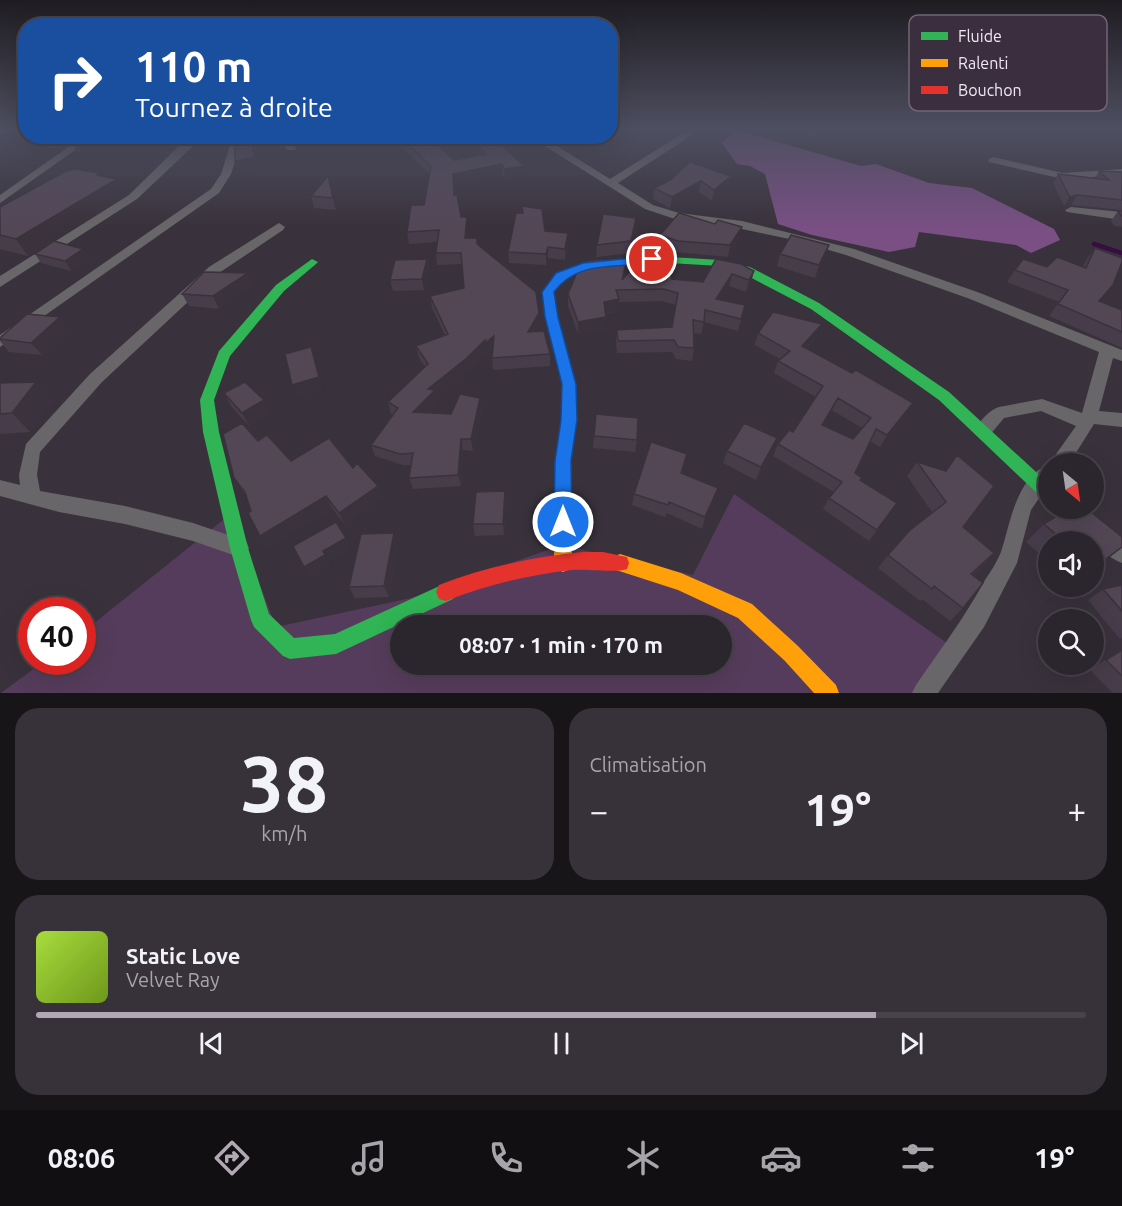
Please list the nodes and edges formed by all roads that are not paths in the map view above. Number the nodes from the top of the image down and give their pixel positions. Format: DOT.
graph roads {
  1 [pos="54,162"];
  2 [pos="169,162"];
  3 [pos="230,162"];
  4 [pos="575,162"];
  5 [pos="643,162"];
  6 [pos="1003,162"];
  7 [pos="1122,172"];
  8 [pos="609,184"];
  9 [pos="0,200"];
  10 [pos="1071,210"];
  11 [pos="1122,216"];
  12 [pos="279,226"];
  13 [pos="312,262"];
  14 [pos="0,283"];
  15 [pos="0,342"];
  16 [pos="1114,353"];
  17 [pos="1088,417"];
  18 [pos="1122,420"];
  19 [pos="983,431"];
  20 [pos="1066,453"];
  21 [pos="1038,478"];
  22 [pos="1,489"];
  23 [pos="1038,491"];
  24 [pos="31,496"];
  25 [pos="1086,524"];
  26 [pos="239,548"];
  27 [pos="1122,554"];
  28 [pos="563,563"];
  29 [pos="828,693"];
  30 [pos="924,693"];
  1 -- 9 [label="street"];
  2 -- 14 [label="street"];
  3 -- 15 [label="street"];
  4 -- 8 [label="street"];
  5 -- 8 [label="street"];
  6 -- 7 [label="street"];
  8 -- 16 [label="street"];
  10 -- 11 [label="street"];
  12 -- 24 [label="street"];
  13 -- 26 [label="street"];
  16 -- 17 [label="street"];
  17 -- 18 [label="street"];
  17 -- 19 [label="street"];
  17 -- 20 [label="street"];
  19 -- 21 [label="street"];
  19 -- 28 [label="street"];
  22 -- 24 [label="street"];
  23 -- 30 [label="street"];
  24 -- 26 [label="street"];
  25 -- 27 [label="street"];
  26 -- 28 [label="street"];
  28 -- 29 [label="street"];
}
